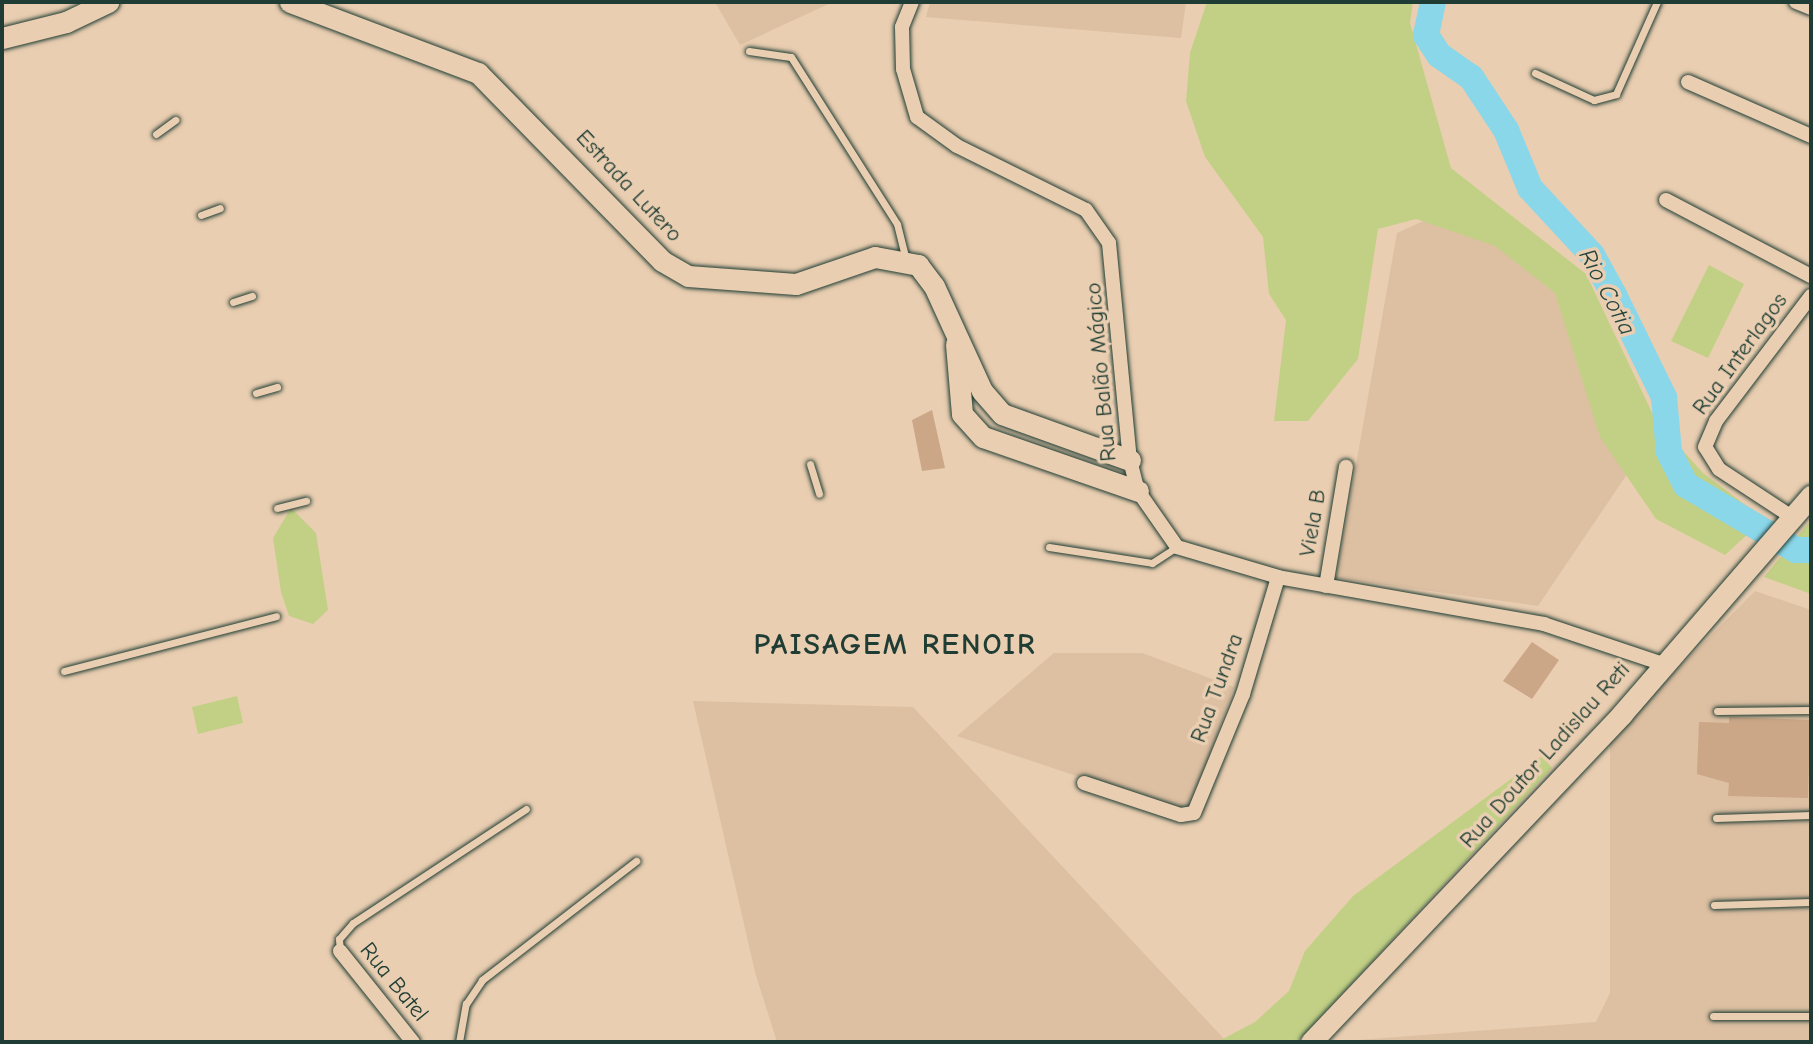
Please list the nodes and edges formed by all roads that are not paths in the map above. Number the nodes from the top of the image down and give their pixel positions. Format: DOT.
graph roads {
  1 [pos="289,2"];
  2 [pos="912,2"];
  3 [pos="1657,2"];
  4 [pos="1796,2"];
  5 [pos="101,4"];
  6 [pos="1811,8"];
  7 [pos="2,38"];
  8 [pos="749,51"];
  9 [pos="1535,73"];
  10 [pos="1688,82"];
  11 [pos="175,120"];
  12 [pos="156,134"];
  13 [pos="1811,136"];
  14 [pos="1666,200"];
  15 [pos="220,208"];
  16 [pos="201,215"];
  17 [pos="906,260"];
  18 [pos="1811,276"];
  19 [pos="252,296"];
  20 [pos="1811,296"];
  21 [pos="233,302"];
  22 [pos="956,342"];
  23 [pos="276,387"];
  24 [pos="256,393"];
  25 [pos="978,411"];
  26 [pos="1129,460"];
  27 [pos="810,464"];
  28 [pos="1346,467"];
  29 [pos="1138,491"];
  30 [pos="819,494"];
  31 [pos="1811,496"];
  32 [pos="306,501"];
  33 [pos="277,508"];
  34 [pos="1792,523"];
  35 [pos="1049,547"];
  36 [pos="1177,547"];
  37 [pos="1278,577"];
  38 [pos="1326,586"];
  39 [pos="276,616"];
  40 [pos="1663,664"];
  41 [pos="64,671"];
  42 [pos="1811,710"];
  43 [pos="1717,711"];
  44 [pos="1084,783"];
  45 [pos="526,808"];
  46 [pos="1811,815"];
  47 [pos="1716,818"];
  48 [pos="636,861"];
  49 [pos="1811,902"];
  50 [pos="1714,905"];
  51 [pos="340,951"];
  52 [pos="1713,1016"];
  53 [pos="1811,1016"];
  54 [pos="413,1042"];
  55 [pos="459,1042"];
  56 [pos="1311,1042"];
  1 -- 17 [label="street, Estrada Lutero"];
  2 -- 26 [label="street, Rua Balão Mágico"];
  3 -- 9 [label="lane"];
  4 -- 6 [label="street"];
  5 -- 7 [label="street"];
  8 -- 17 [label="lane"];
  10 -- 13 [label="street"];
  11 -- 12 [label="lane"];
  14 -- 18 [label="street"];
  15 -- 16 [label="lane"];
  17 -- 22 [label="street"];
  19 -- 21 [label="lane"];
  20 -- 34 [label="street, Rua Interlagos"];
  22 -- 25 [label="street"];
  22 -- 25 [label="street"];
  23 -- 24 [label="lane"];
  25 -- 26 [label="street"];
  25 -- 29 [label="street"];
  26 -- 29 [label="street, Rua Balão Mágico"];
  27 -- 30 [label="lane"];
  28 -- 38 [label="street, Viela B"];
  29 -- 36 [label="street, Rua Balão Mágico"];
  31 -- 34 [label="street, Rua Doutor Ladislau Reti"];
  32 -- 33 [label="lane"];
  34 -- 40 [label="street, Rua Doutor Ladislau Reti"];
  35 -- 36 [label="lane"];
  36 -- 37 [label="street"];
  37 -- 38 [label="street"];
  37 -- 44 [label="street, Rua Tundra"];
  38 -- 40 [label="street"];
  39 -- 41 [label="lane"];
  40 -- 56 [label="street, Rua Doutor Ladislau Reti"];
  42 -- 43 [label="lane"];
  45 -- 51 [label="lane"];
  46 -- 47 [label="lane"];
  48 -- 55 [label="lane"];
  49 -- 50 [label="lane"];
  51 -- 54 [label="street, Rua Batel"];
  52 -- 53 [label="lane"];
}
